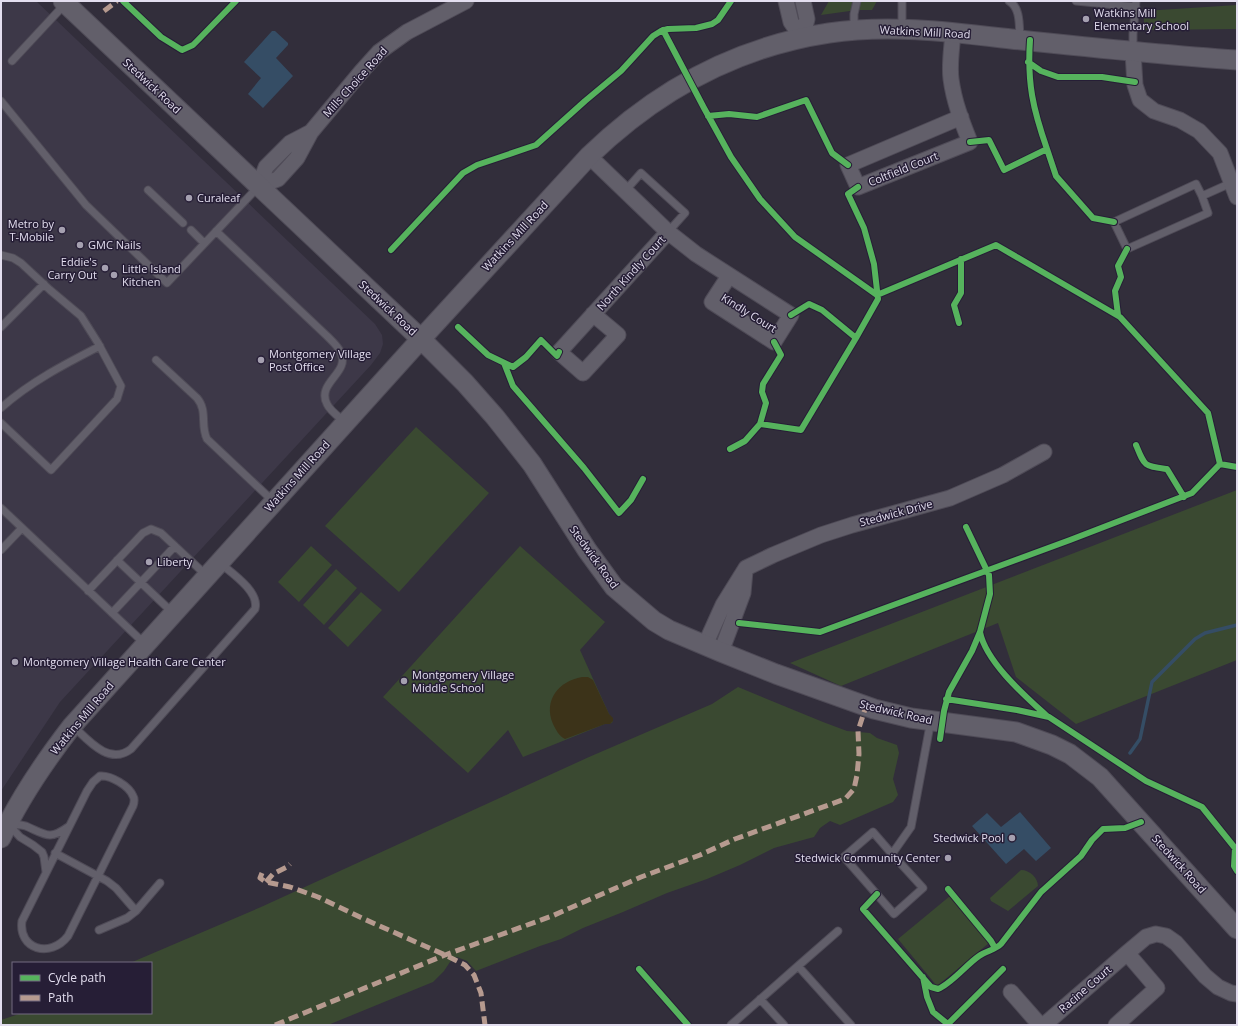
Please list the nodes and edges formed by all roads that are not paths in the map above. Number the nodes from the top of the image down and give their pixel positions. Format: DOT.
graph roads {
  1 [pos="466,1"];
  2 [pos="786,1"];
  3 [pos="803,1"];
  4 [pos="857,1"];
  5 [pos="902,1"];
  6 [pos="1009,1"];
  7 [pos="1076,1"];
  8 [pos="65,2"];
  9 [pos="1136,4"];
  10 [pos="902,28"];
  11 [pos="854,30"];
  12 [pos="953,32"];
  13 [pos="802,38"];
  14 [pos="1020,40"];
  15 [pos="1133,52"];
  16 [pos="1237,60"];
  17 [pos="12,62"];
  18 [pos="1,101"];
  19 [pos="961,117"];
  20 [pos="589,156"];
  21 [pos="1231,183"];
  22 [pos="259,186"];
  23 [pos="148,190"];
  24 [pos="625,190"];
  25 [pos="1202,196"];
  26 [pos="1237,197"];
  27 [pos="183,223"];
  28 [pos="191,230"];
  29 [pos="216,231"];
  30 [pos="668,232"];
  31 [pos="204,244"];
  32 [pos="1,255"];
  33 [pos="729,276"];
  34 [pos="44,284"];
  35 [pos="593,314"];
  36 [pos="1,327"];
  37 [pos="421,339"];
  38 [pos="100,346"];
  39 [pos="156,360"];
  40 [pos="1,408"];
  41 [pos="1,423"];
  42 [pos="346,423"];
  43 [pos="1044,452"];
  44 [pos="274,502"];
  45 [pos="1,508"];
  46 [pos="22,528"];
  47 [pos="175,546"];
  48 [pos="1,550"];
  49 [pos="117,560"];
  50 [pos="220,562"];
  51 [pos="207,576"];
  52 [pos="140,582"];
  53 [pos="88,591"];
  54 [pos="112,613"];
  55 [pos="173,613"];
  56 [pos="145,644"];
  57 [pos="713,649"];
  58 [pos="931,720"];
  59 [pos="72,726"];
  60 [pos="69,827"];
  61 [pos="3,828"];
  62 [pos="56,853"];
  63 [pos="892,854"];
  64 [pos="46,872"];
  65 [pos="98,875"];
  66 [pos="160,883"];
  67 [pos="136,910"];
  68 [pos="1237,929"];
  69 [pos="99,930"];
  70 [pos="838,931"];
  71 [pos="1127,953"];
  72 [pos="798,966"];
  73 [pos="1011,992"];
  74 [pos="1237,994"];
  75 [pos="760,999"];
  76 [pos="731,1025"];
  77 [pos="784,1025"];
  78 [pos="851,1025"];
  79 [pos="1040,1025"];
  80 [pos="1044,1025"];
  81 [pos="1116,1025"];
  1 -- 22 [label="street, Mills Choice Road"];
  2 -- 13 [label="street"];
  3 -- 13 [label="street"];
  4 -- 11 [label="lane"];
  5 -- 10 [label="lane"];
  6 -- 14 [label="lane"];
  7 -- 9 [label="lane"];
  8 -- 17 [label="lane"];
  8 -- 22 [label="street, Stedwick Road"];
  9 -- 15 [label="lane"];
  10 -- 11 [label="street, Watkins Mill Road"];
  10 -- 12 [label="street, Watkins Mill Road"];
  11 -- 13 [label="street, Watkins Mill Road"];
  12 -- 14 [label="street, Watkins Mill Road"];
  12 -- 19 [label="street, Coltfield Court"];
  13 -- 20 [label="street, Watkins Mill Road"];
  14 -- 15 [label="street, Watkins Mill Road"];
  15 -- 16 [label="street, Watkins Mill Road"];
  15 -- 21 [label="street"];
  18 -- 31 [label="lane"];
  19 -- 19 [label="street, Coltfield Court"];
  20 -- 24 [label="street, Kindly Court"];
  20 -- 37 [label="street, Watkins Mill Road"];
  21 -- 25 [label="lane"];
  21 -- 26 [label="street"];
  22 -- 29 [label="lane"];
  22 -- 37 [label="street, Stedwick Road"];
  23 -- 27 [label="lane"];
  24 -- 30 [label="street, Kindly Court"];
  24 -- 30 [label="lane"];
  25 -- 25 [label="lane"];
  28 -- 31 [label="lane"];
  29 -- 31 [label="lane"];
  29 -- 42 [label="lane"];
  30 -- 33 [label="street, Kindly Court"];
  30 -- 35 [label="street, North Kindly Court"];
  32 -- 34 [label="lane"];
  33 -- 33 [label="street, Kindly Court"];
  34 -- 36 [label="lane"];
  34 -- 38 [label="lane"];
  37 -- 42 [label="street, Watkins Mill Road"];
  37 -- 57 [label="street, Stedwick Road"];
  38 -- 40 [label="lane"];
  38 -- 41 [label="lane"];
  39 -- 44 [label="lane"];
  42 -- 44 [label="street, Watkins Mill Road"];
  43 -- 57 [label="street, Stedwick Drive"];
  44 -- 50 [label="street, Watkins Mill Road"];
  45 -- 46 [label="lane"];
  46 -- 48 [label="lane"];
  46 -- 53 [label="lane"];
  47 -- 49 [label="lane"];
  47 -- 51 [label="lane"];
  47 -- 52 [label="lane"];
  49 -- 52 [label="lane"];
  49 -- 53 [label="lane"];
  50 -- 51 [label="street, Watkins Mill Road"];
  50 -- 59 [label="lane"];
  51 -- 55 [label="street, Watkins Mill Road"];
  52 -- 54 [label="lane"];
  52 -- 55 [label="lane"];
  53 -- 54 [label="lane"];
  54 -- 56 [label="lane"];
  55 -- 56 [label="street, Watkins Mill Road"];
  56 -- 59 [label="street, Watkins Mill Road"];
  57 -- 58 [label="street, Stedwick Road"];
  58 -- 63 [label="lane"];
  58 -- 68 [label="street, Stedwick Road"];
  59 -- 61 [label="street, Watkins Mill Road"];
  60 -- 61 [label="lane"];
  60 -- 62 [label="lane"];
  60 -- 65 [label="lane"];
  61 -- 64 [label="lane"];
  62 -- 64 [label="lane"];
  62 -- 65 [label="lane"];
  63 -- 63 [label="lane"];
  64 -- 65 [label="lane"];
  65 -- 67 [label="lane"];
  66 -- 67 [label="lane"];
  67 -- 69 [label="lane"];
  70 -- 72 [label="lane"];
  71 -- 74 [label="street, Racine Court"];
  71 -- 80 [label="street, Racine Court"];
  71 -- 81 [label="street"];
  72 -- 75 [label="lane"];
  72 -- 78 [label="lane"];
  73 -- 79 [label="street"];
  75 -- 76 [label="lane"];
  75 -- 77 [label="lane"];
}
